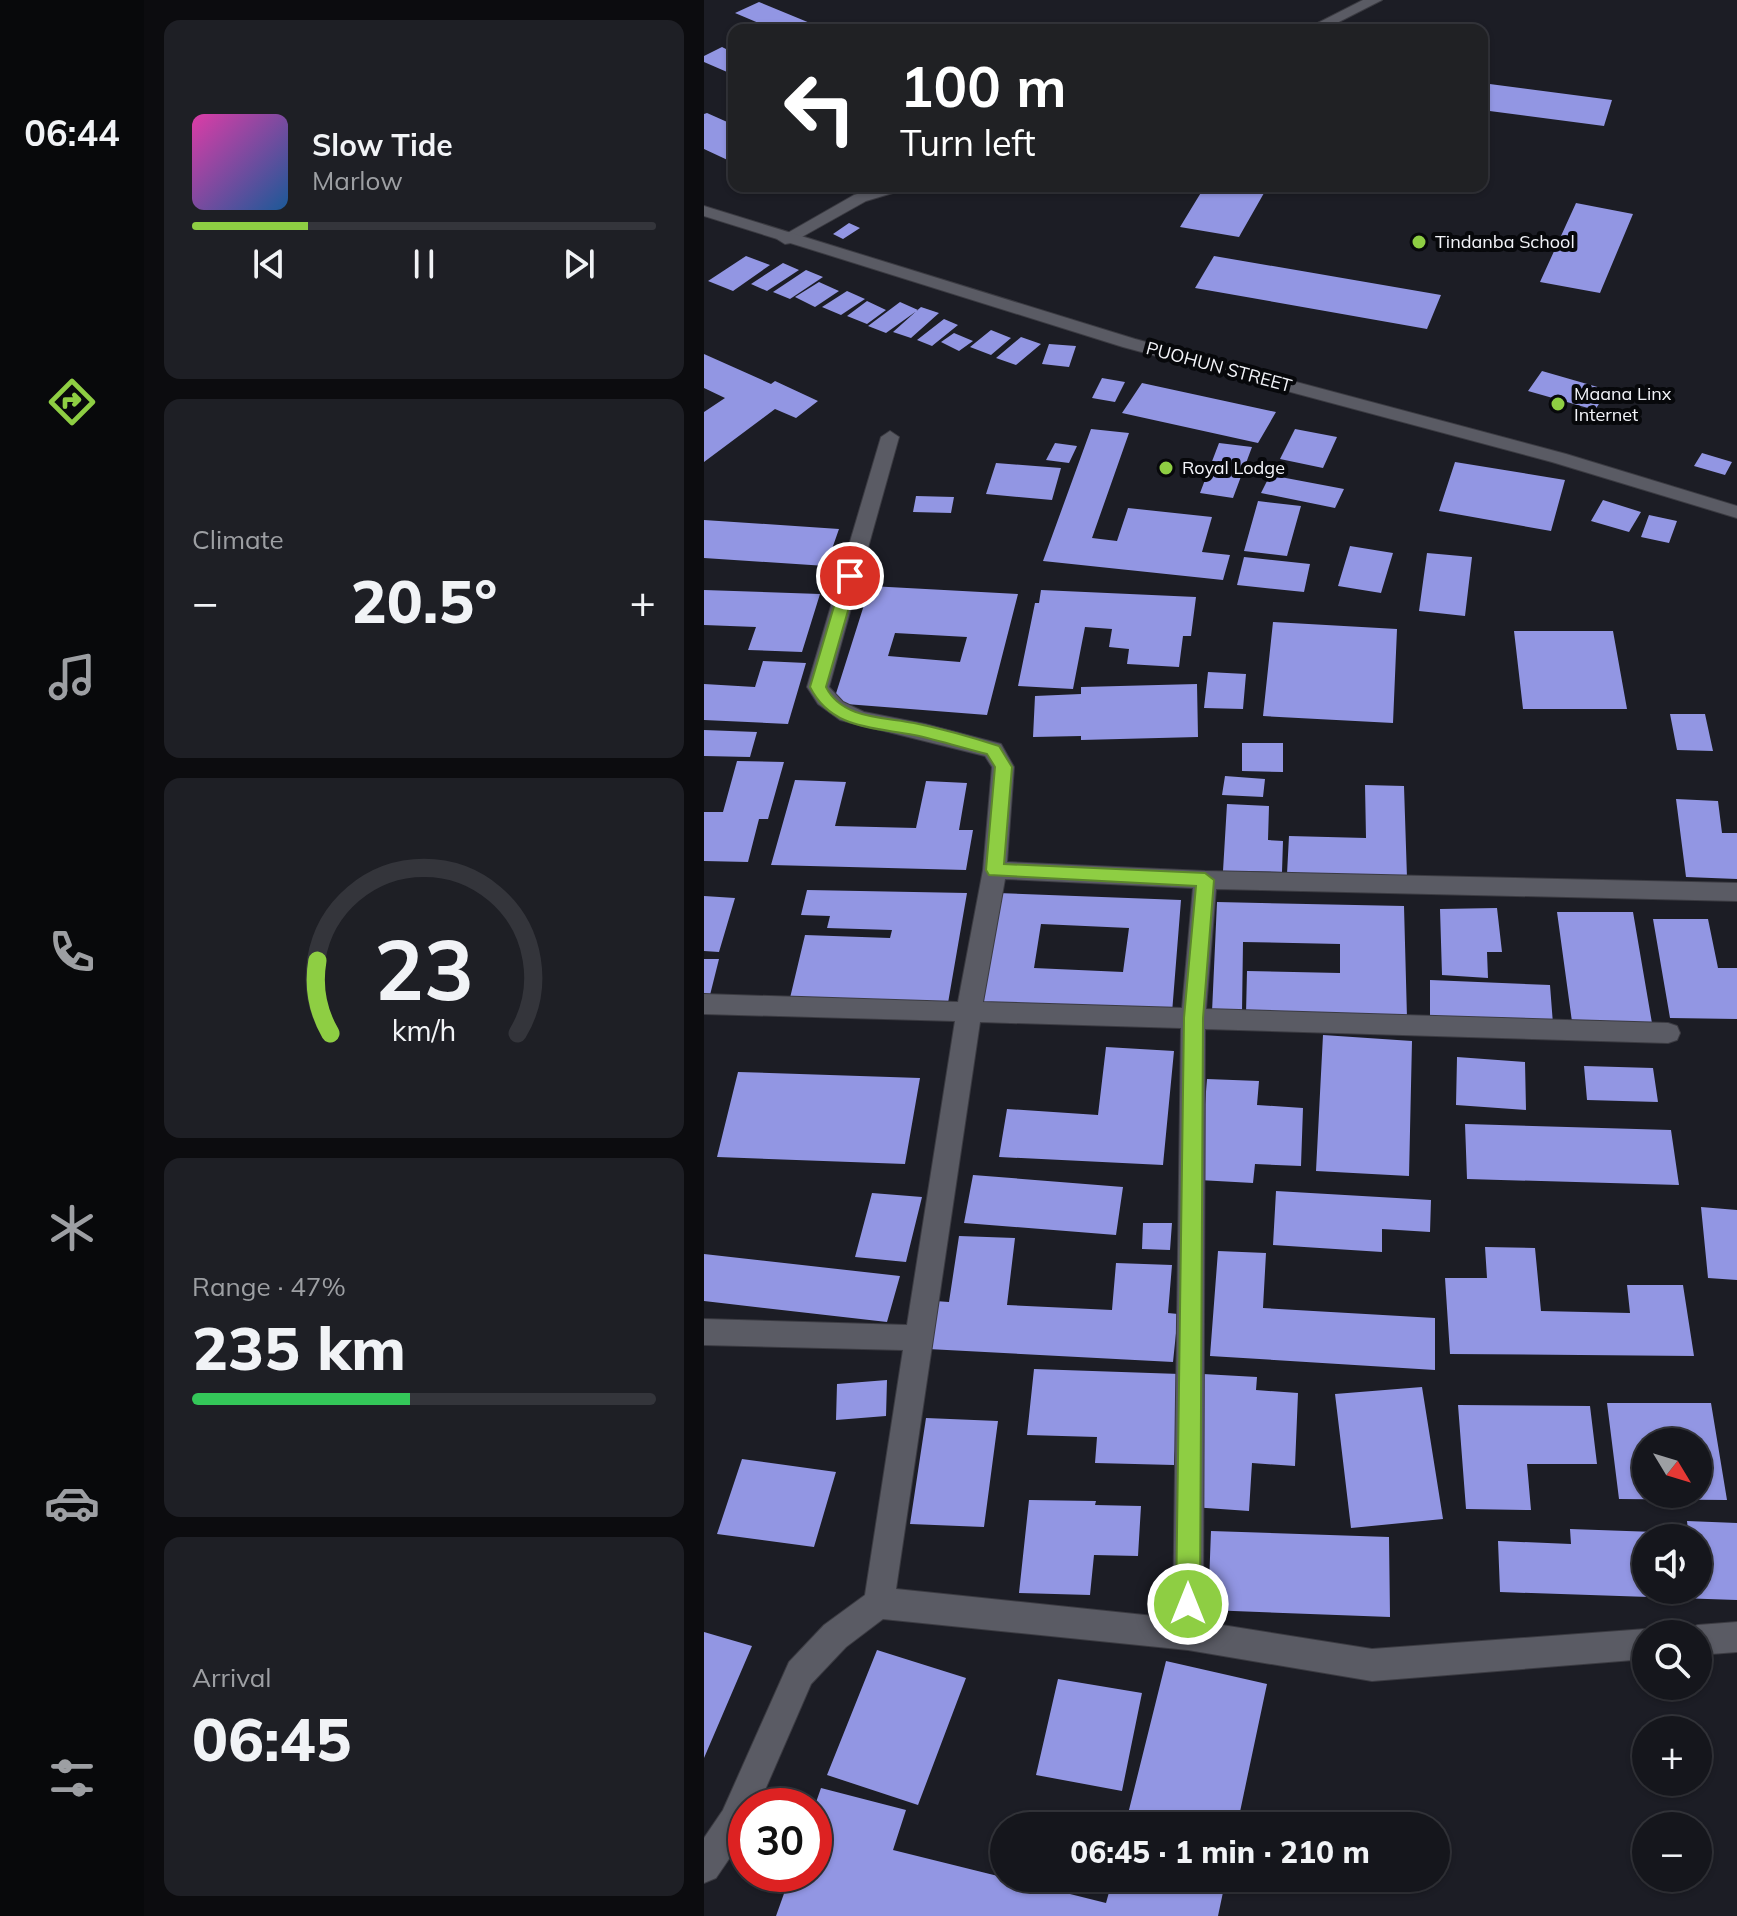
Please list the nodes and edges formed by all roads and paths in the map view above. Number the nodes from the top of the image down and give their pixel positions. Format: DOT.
graph roads {
  1 [pos="1375,0"];
  2 [pos="1324,24"];
  3 [pos="880,192"];
  4 [pos="712,215"];
  5 [pos="704,234"];
  6 [pos="785,239"];
  7 [pos="890,437"];
  8 [pos="1737,512"];
  9 [pos="995,870"];
  10 [pos="1205,880"];
  11 [pos="1737,892"];
  12 [pos="704,1004"];
  13 [pos="969,1011"];
  14 [pos="1193,1018"];
  15 [pos="1668,1033"];
  16 [pos="704,1332"];
  17 [pos="921,1338"];
  18 [pos="879,1603"];
  19 [pos="1188,1635"];
  20 [pos="1737,1637"];
  21 [pos="1712,1639"];
  22 [pos="1632,1645"];
  23 [pos="704,1866"];
  1 -- 2 [label="street"];
  3 -- 6 [label="street"];
  4 -- 5 [label="street"];
  4 -- 6 [label="street, PUOHUN STREET"];
  6 -- 8 [label="street, PUOHUN STREET"];
  7 -- 9 [label="street"];
  9 -- 10 [label="street"];
  9 -- 13 [label="street"];
  10 -- 11 [label="street"];
  10 -- 14 [label="street"];
  12 -- 13 [label="street"];
  13 -- 14 [label="street"];
  13 -- 17 [label="street"];
  14 -- 15 [label="street"];
  14 -- 19 [label="street"];
  16 -- 17 [label="street"];
  17 -- 18 [label="street"];
  18 -- 19 [label="street"];
  18 -- 23 [label="street"];
  19 -- 22 [label="street"];
  20 -- 21 [label="street"];
}
